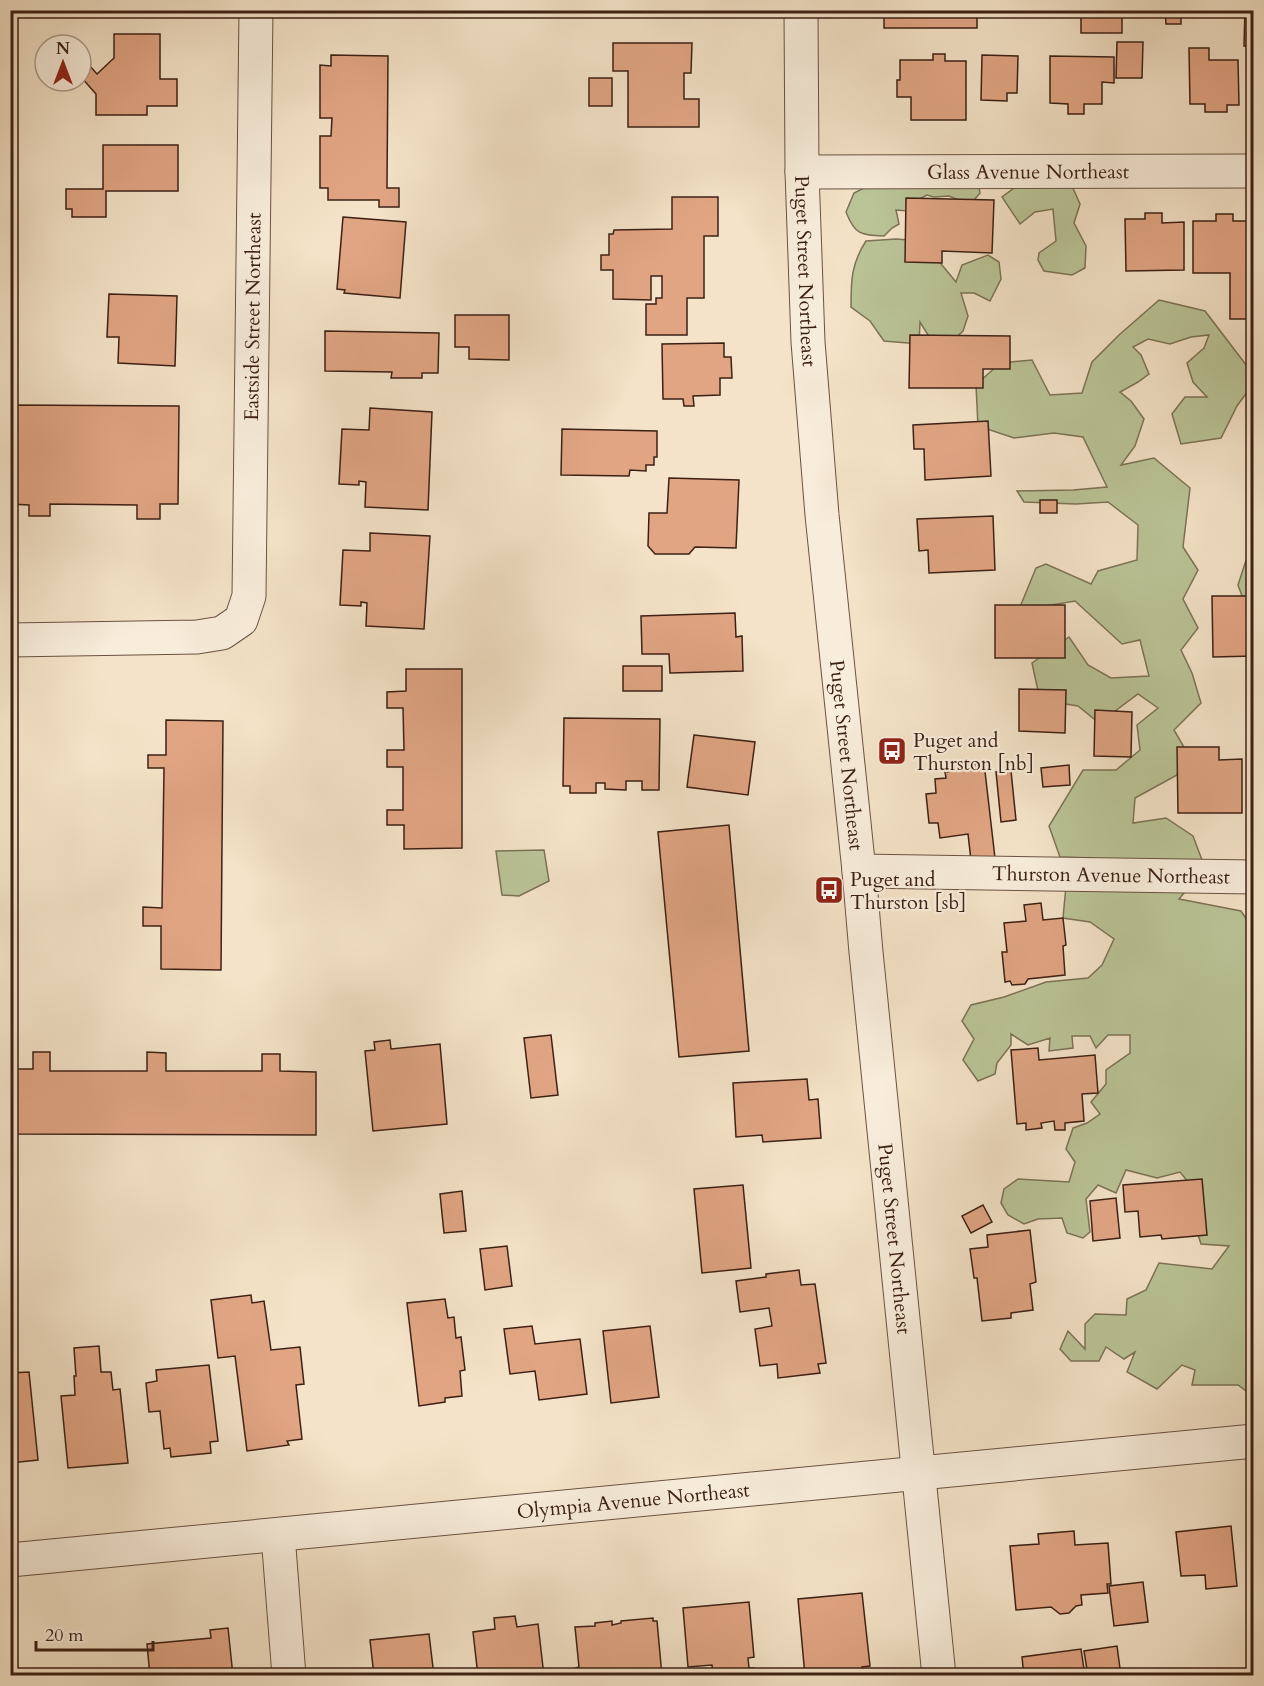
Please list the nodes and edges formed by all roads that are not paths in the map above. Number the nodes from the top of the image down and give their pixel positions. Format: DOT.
graph roads {
  1 [pos="256,10"];
  2 [pos="801,10"];
  3 [pos="1254,171"];
  4 [pos="802,172"];
  5 [pos="10,640"];
  6 [pos="860,872"];
  7 [pos="1254,877"];
  8 [pos="1254,1441"];
  9 [pos="919,1473"];
  10 [pos="278,1535"];
  11 [pos="10,1560"];
  12 [pos="289,1676"];
  13 [pos="939,1676"];
  1 -- 5 [label="street, Eastside Street Northeast"];
  2 -- 4 [label="street, Puget Street Northeast"];
  3 -- 4 [label="street, Glass Avenue Northeast"];
  4 -- 6 [label="street, Puget Street Northeast"];
  6 -- 7 [label="street, Thurston Avenue Northeast"];
  6 -- 9 [label="street, Puget Street Northeast"];
  8 -- 9 [label="street, Olympia Avenue Northeast"];
  9 -- 10 [label="street, Olympia Avenue Northeast"];
  9 -- 13 [label="street, Puget Street Northeast"];
  10 -- 11 [label="street, Olympia Avenue Northeast"];
  10 -- 12 [label="street"];
}
